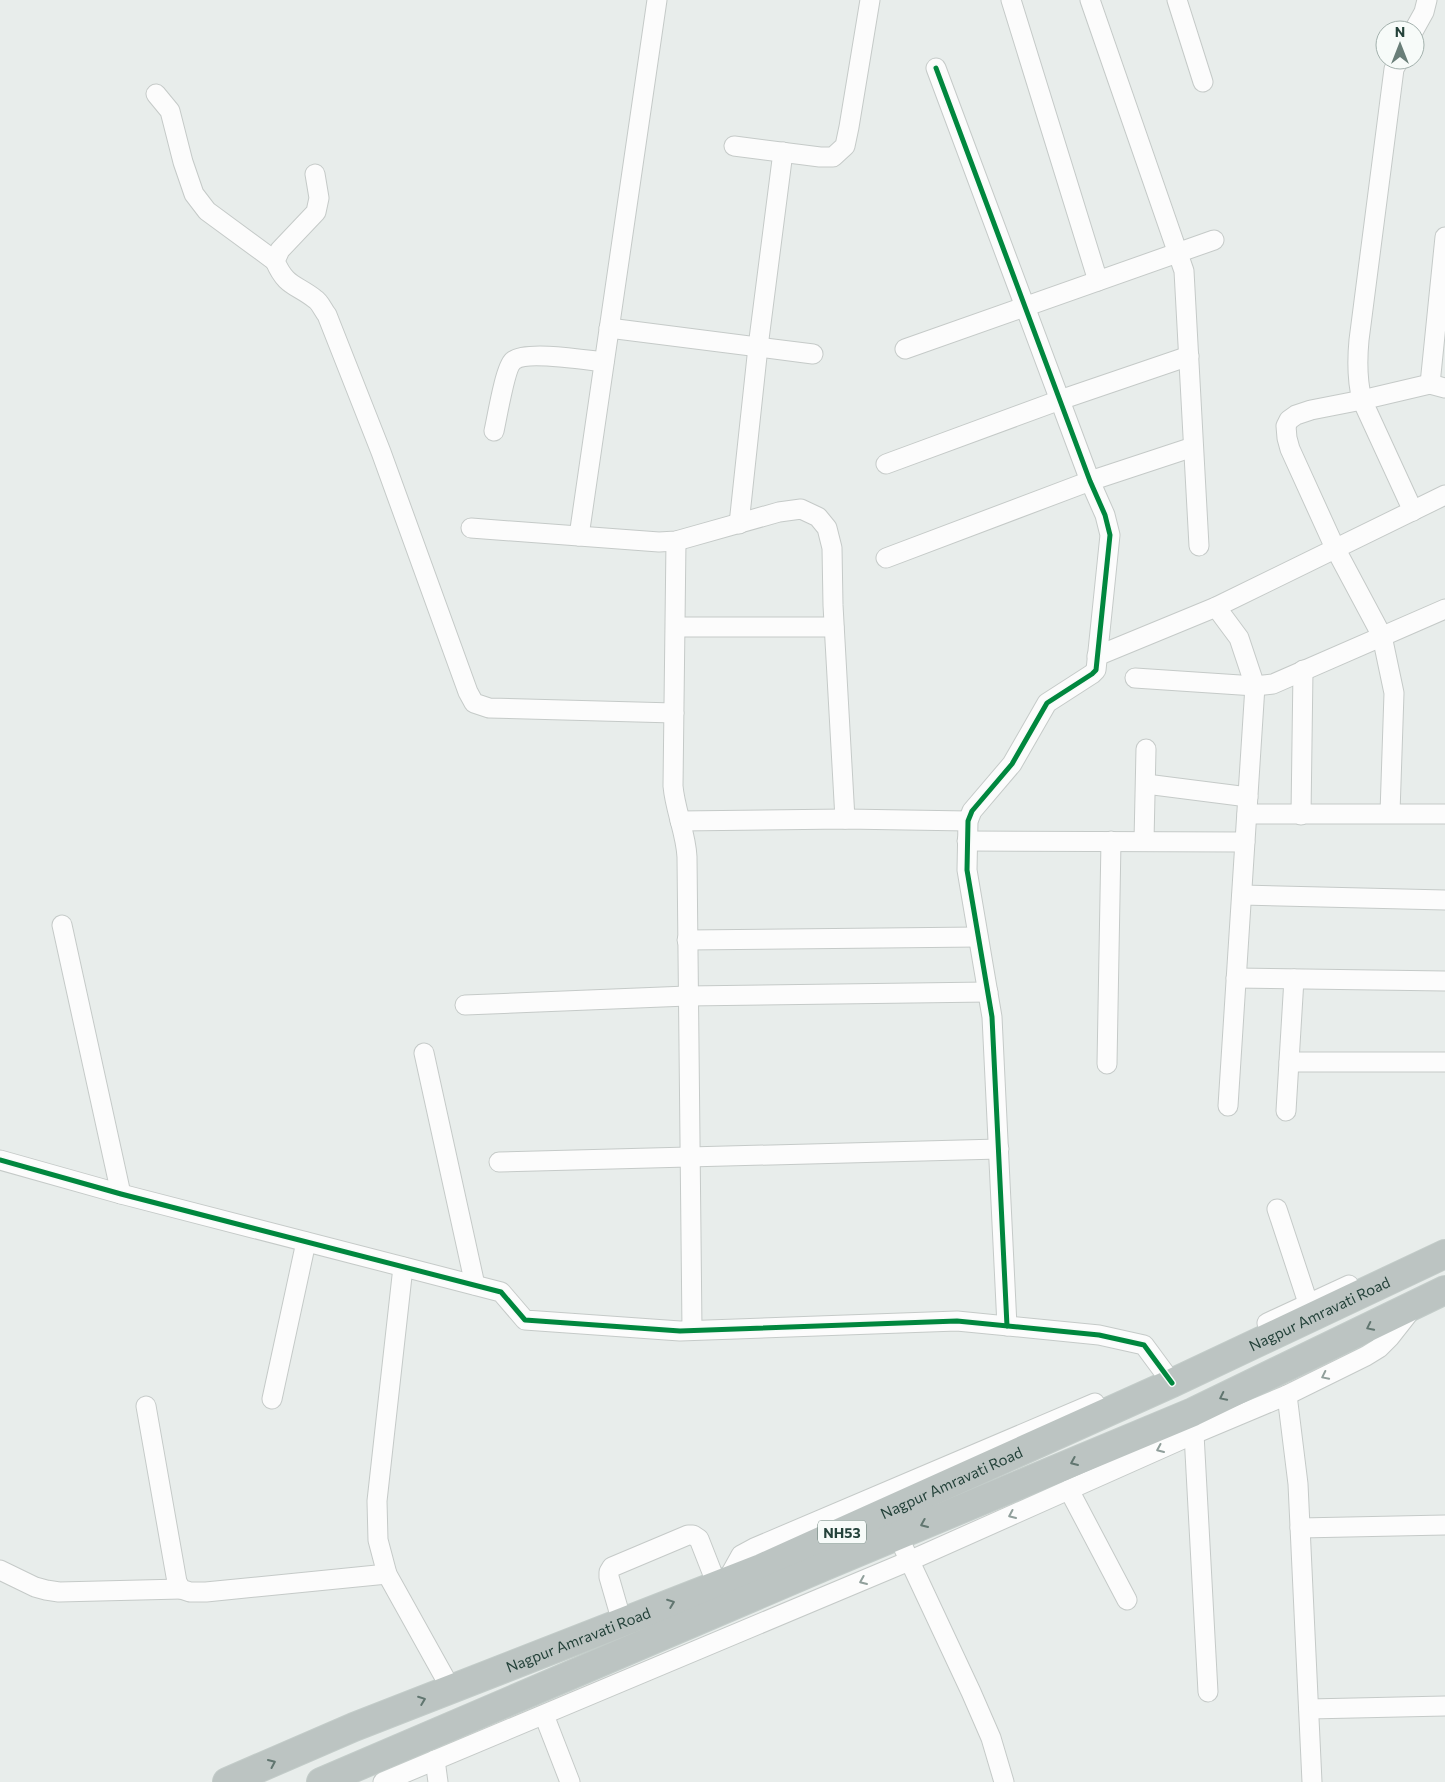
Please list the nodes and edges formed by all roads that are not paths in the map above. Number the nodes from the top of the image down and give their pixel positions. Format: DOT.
graph roads {
  1 [pos="656,0"];
  2 [pos="870,0"];
  3 [pos="1011,0"];
  4 [pos="1090,0"];
  5 [pos="1177,0"];
  6 [pos="1427,0"];
  7 [pos="1420,20"];
  8 [pos="936,68"];
  9 [pos="1394,70"];
  10 [pos="1203,82"];
  11 [pos="156,94"];
  12 [pos="734,146"];
  13 [pos="783,152"];
  14 [pos="315,174"];
  15 [pos="1445,237"];
  16 [pos="1214,240"];
  17 [pos="1178,252"];
  18 [pos="275,261"];
  19 [pos="1098,281"];
  20 [pos="1025,307"];
  21 [pos="609,328"];
  22 [pos="758,347"];
  23 [pos="905,349"];
  24 [pos="813,354"];
  25 [pos="1189,356"];
  26 [pos="604,362"];
  27 [pos="1438,386"];
  28 [pos="1060,400"];
  29 [pos="1362,400"];
  30 [pos="494,431"];
  31 [pos="1194,447"];
  32 [pos="886,464"];
  33 [pos="1090,481"];
  34 [pos="1445,495"];
  35 [pos="1412,511"];
  36 [pos="739,524"];
  37 [pos="472,528"];
  38 [pos="579,536"];
  39 [pos="676,541"];
  40 [pos="1199,546"];
  41 [pos="1335,548"];
  42 [pos="886,558"];
  43 [pos="1216,606"];
  44 [pos="1445,609"];
  45 [pos="676,627"];
  46 [pos="834,627"];
  47 [pos="1382,636"];
  48 [pos="1097,656"];
  49 [pos="1303,670"];
  50 [pos="1135,678"];
  51 [pos="1255,686"];
  52 [pos="674,713"];
  53 [pos="1146,749"];
  54 [pos="1146,784"];
  55 [pos="1247,805"];
  56 [pos="1390,813"];
  57 [pos="1445,814"];
  58 [pos="1301,815"];
  59 [pos="846,819"];
  60 [pos="680,821"];
  61 [pos="968,821"];
  62 [pos="967,841"];
  63 [pos="1110,841"];
  64 [pos="1144,841"];
  65 [pos="1245,842"];
  66 [pos="1242,895"];
  67 [pos="1445,900"];
  68 [pos="62,925"];
  69 [pos="978,937"];
  70 [pos="687,940"];
  71 [pos="1236,978"];
  72 [pos="1294,979"];
  73 [pos="1445,981"];
  74 [pos="988,992"];
  75 [pos="687,996"];
  76 [pos="465,1005"];
  77 [pos="424,1053"];
  78 [pos="1289,1062"];
  79 [pos="1445,1062"];
  80 [pos="1107,1064"];
  81 [pos="1228,1106"];
  82 [pos="1286,1111"];
  83 [pos="999,1149"];
  84 [pos="690,1158"];
  85 [pos="0,1160"];
  86 [pos="500,1162"];
  87 [pos="121,1194"];
  88 [pos="1277,1209"];
  89 [pos="306,1242"];
  90 [pos="1445,1243"];
  91 [pos="1445,1254"];
  92 [pos="403,1267"];
  93 [pos="475,1285"];
  94 [pos="1445,1290"];
  95 [pos="1416,1304"];
  96 [pos="1310,1310"];
  97 [pos="1007,1326"];
  98 [pos="692,1330"];
  99 [pos="1168,1379"];
  100 [pos="1287,1395"];
  101 [pos="272,1399"];
  102 [pos="146,1406"];
  103 [pos="1194,1434"];
  104 [pos="1069,1490"];
  105 [pos="1445,1525"];
  106 [pos="1300,1528"];
  107 [pos="898,1536"];
  108 [pos="909,1561"];
  109 [pos="0,1570"];
  110 [pos="387,1574"];
  111 [pos="721,1584"];
  112 [pos="181,1589"];
  113 [pos="1127,1600"];
  114 [pos="622,1622"];
  115 [pos="451,1689"];
  116 [pos="1208,1692"];
  117 [pos="1445,1706"];
  118 [pos="1309,1709"];
  119 [pos="544,1715"];
  120 [pos="435,1760"];
  121 [pos="227,1782"];
  122 [pos="321,1782"];
  123 [pos="383,1782"];
  124 [pos="438,1782"];
  125 [pos="570,1782"];
  126 [pos="1004,1782"];
  127 [pos="1312,1782"];
  1 -- 21 [label="street"];
  2 -- 13 [label="street"];
  3 -- 19 [label="street"];
  4 -- 17 [label="street"];
  5 -- 10 [label="street"];
  6 -- 7 [label="street"];
  8 -- 20 [label="street"];
  9 -- 29 [label="street"];
  11 -- 18 [label="street"];
  12 -- 13 [label="street"];
  13 -- 22 [label="street"];
  14 -- 18 [label="street"];
  15 -- 27 [label="street"];
  16 -- 17 [label="street"];
  17 -- 19 [label="street"];
  17 -- 25 [label="street"];
  18 -- 52 [label="street"];
  19 -- 20 [label="street"];
  20 -- 23 [label="street"];
  20 -- 28 [label="street"];
  21 -- 22 [label="street"];
  21 -- 26 [label="street"];
  22 -- 24 [label="street"];
  22 -- 36 [label="street"];
  25 -- 28 [label="street"];
  25 -- 31 [label="street"];
  26 -- 30 [label="street"];
  26 -- 38 [label="street"];
  27 -- 29 [label="street"];
  28 -- 32 [label="street"];
  28 -- 33 [label="street"];
  29 -- 35 [label="street"];
  29 -- 41 [label="street"];
  31 -- 33 [label="street"];
  31 -- 40 [label="street"];
  33 -- 42 [label="street"];
  33 -- 48 [label="street"];
  34 -- 35 [label="street"];
  35 -- 41 [label="street"];
  36 -- 39 [label="street"];
  36 -- 46 [label="street"];
  37 -- 38 [label="street"];
  38 -- 39 [label="street"];
  39 -- 45 [label="street"];
  41 -- 43 [label="street"];
  41 -- 47 [label="street"];
  43 -- 48 [label="street"];
  43 -- 51 [label="street"];
  44 -- 47 [label="street"];
  45 -- 46 [label="street"];
  45 -- 52 [label="street"];
  46 -- 59 [label="street"];
  47 -- 49 [label="street"];
  47 -- 56 [label="street"];
  48 -- 61 [label="street"];
  49 -- 51 [label="street"];
  49 -- 58 [label="street"];
  50 -- 51 [label="street"];
  51 -- 55 [label="street"];
  52 -- 60 [label="street"];
  53 -- 54 [label="street"];
  54 -- 55 [label="street"];
  54 -- 64 [label="street"];
  55 -- 58 [label="street"];
  55 -- 65 [label="street"];
  56 -- 57 [label="street"];
  56 -- 58 [label="street"];
  59 -- 60 [label="street"];
  59 -- 61 [label="street"];
  60 -- 70 [label="street"];
  61 -- 62 [label="street"];
  62 -- 63 [label="street"];
  62 -- 69 [label="street"];
  63 -- 64 [label="street"];
  63 -- 80 [label="street"];
  64 -- 65 [label="street"];
  65 -- 66 [label="street"];
  66 -- 67 [label="street"];
  66 -- 71 [label="street"];
  68 -- 87 [label="street"];
  69 -- 70 [label="street"];
  69 -- 74 [label="street"];
  70 -- 75 [label="street"];
  71 -- 72 [label="street"];
  71 -- 81 [label="street"];
  72 -- 73 [label="street"];
  72 -- 78 [label="street"];
  74 -- 75 [label="street"];
  74 -- 83 [label="street"];
  75 -- 76 [label="street"];
  75 -- 84 [label="street"];
  77 -- 93 [label="street"];
  78 -- 79 [label="street"];
  78 -- 82 [label="street"];
  83 -- 84 [label="street"];
  83 -- 97 [label="street"];
  84 -- 86 [label="street"];
  84 -- 98 [label="street"];
  85 -- 87 [label="street"];
  87 -- 89 [label="street"];
  88 -- 96 [label="street"];
  89 -- 92 [label="street"];
  89 -- 101 [label="street"];
  90 -- 96 [label="street"];
  91 -- 96 [label="highway, Nagpur Amravati Road / NH53"];
  92 -- 93 [label="street"];
  92 -- 110 [label="street"];
  93 -- 98 [label="street"];
  94 -- 95 [label="highway, Nagpur Amravati Road / NH53"];
  95 -- 100 [label="street, one-way"];
  95 -- 107 [label="highway, Nagpur Amravati Road / NH53, one-way"];
  96 -- 99 [label="highway, Nagpur Amravati Road / NH53"];
  97 -- 98 [label="street"];
  97 -- 99 [label="street"];
  99 -- 111 [label="highway, Nagpur Amravati Road / NH53"];
  100 -- 103 [label="street"];
  100 -- 106 [label="street"];
  102 -- 112 [label="street"];
  103 -- 104 [label="street, one-way"];
  103 -- 116 [label="street"];
  104 -- 108 [label="street, one-way"];
  104 -- 113 [label="street"];
  105 -- 106 [label="street"];
  106 -- 118 [label="street"];
  107 -- 108 [label="street"];
  107 -- 122 [label="highway, Nagpur Amravati Road / NH53"];
  108 -- 119 [label="street, one-way"];
  108 -- 126 [label="street"];
  109 -- 112 [label="street"];
  110 -- 112 [label="street"];
  110 -- 115 [label="street"];
  114 -- 111 [label="highway, Nagpur Amravati Road / NH53, one-way"];
  111 -- 114 [label="street"];
  114 -- 115 [label="highway, Nagpur Amravati Road / NH53"];
  121 -- 115 [label="highway, Nagpur Amravati Road / NH53, one-way"];
  117 -- 118 [label="street"];
  118 -- 127 [label="street"];
  119 -- 120 [label="street"];
  119 -- 125 [label="street"];
  120 -- 123 [label="street"];
  120 -- 124 [label="street"];
}
